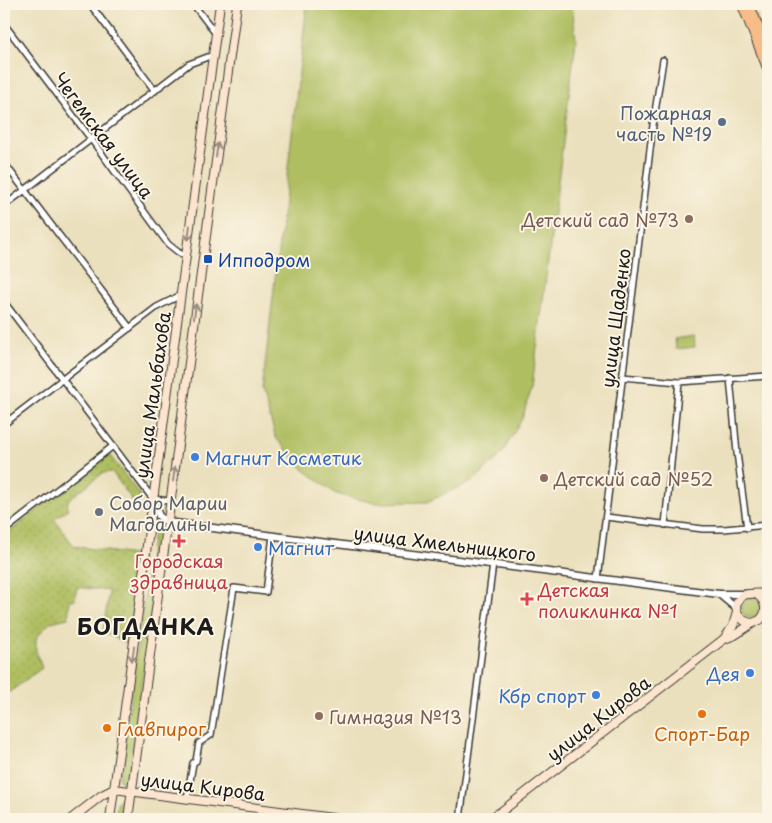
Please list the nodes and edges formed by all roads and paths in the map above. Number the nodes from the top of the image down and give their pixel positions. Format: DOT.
graph roads {
  1 [pos="90,4"];
  2 [pos="193,4"];
  3 [pos="220,4"];
  4 [pos="237,4"];
  5 [pos="742,4"];
  6 [pos="749,4"];
  7 [pos="4,24"];
  8 [pos="216,34"];
  9 [pos="768,52"];
  10 [pos="213,55"];
  11 [pos="663,60"];
  12 [pos="768,69"];
  13 [pos="155,91"];
  14 [pos="91,139"];
  15 [pos="4,163"];
  16 [pos="25,190"];
  17 [pos="4,206"];
  18 [pos="186,257"];
  19 [pos="181,295"];
  20 [pos="4,302"];
  21 [pos="130,328"];
  22 [pos="768,376"];
  23 [pos="622,377"];
  24 [pos="730,378"];
  25 [pos="63,379"];
  26 [pos="679,382"];
  27 [pos="4,424"];
  28 [pos="114,446"];
  29 [pos="153,498"];
  30 [pos="170,500"];
  31 [pos="159,516"];
  32 [pos="606,517"];
  33 [pos="150,519"];
  34 [pos="167,522"];
  35 [pos="665,525"];
  36 [pos="768,525"];
  37 [pos="747,528"];
  38 [pos="4,531"];
  39 [pos="273,536"];
  40 [pos="493,564"];
  41 [pos="598,579"];
  42 [pos="768,593"];
  43 [pos="719,594"];
  44 [pos="753,594"];
  45 [pos="737,611"];
  46 [pos="766,612"];
  47 [pos="753,622"];
  48 [pos="724,639"];
  49 [pos="114,790"];
  50 [pos="131,792"];
  51 [pos="187,799"];
  52 [pos="71,819"];
  53 [pos="110,819"];
  54 [pos="128,819"];
  55 [pos="340,819"];
  56 [pos="460,819"];
  57 [pos="489,819"];
  1 -- 13 [label="street"];
  2 -- 8 [label="street"];
  3 -- 8 [label="main road, улица Мальбахова"];
  30 -- 4 [label="main road, улица Мальбахова, one-way"];
  5 -- 12 [label="main road"];
  6 -- 9 [label="main road"];
  7 -- 14 [label="street, Чегемская улица"];
  8 -- 10 [label="main road, улица Мальбахова"];
  10 -- 13 [label="street"];
  10 -- 18 [label="main road, улица Мальбахова, one-way"];
  11 -- 23 [label="street, улица Щаденко"];
  13 -- 14 [label="street"];
  14 -- 16 [label="street"];
  14 -- 18 [label="street, Чегемская улица"];
  15 -- 16 [label="street"];
  16 -- 17 [label="street"];
  16 -- 21 [label="street"];
  18 -- 19 [label="main road, улица Мальбахова"];
  19 -- 21 [label="street"];
  19 -- 29 [label="main road, улица Мальбахова"];
  20 -- 25 [label="street"];
  21 -- 25 [label="street"];
  22 -- 24 [label="street"];
  23 -- 26 [label="street"];
  23 -- 32 [label="street, улица Щаденко"];
  24 -- 26 [label="street"];
  24 -- 37 [label="street"];
  25 -- 27 [label="street"];
  25 -- 28 [label="street"];
  26 -- 35 [label="street"];
  28 -- 29 [label="street"];
  28 -- 38 [label="street"];
  29 -- 30 [label="street"];
  29 -- 31 [label="street"];
  29 -- 33 [label="main road, улица Мальбахова"];
  30 -- 34 [label="main road, улица Мальбахова"];
  31 -- 33 [label="street"];
  31 -- 34 [label="street"];
  32 -- 35 [label="street"];
  32 -- 41 [label="street, улица Щаденко"];
  33 -- 49 [label="main road, улица Мальбахова, one-way"];
  34 -- 39 [label="street, улица Хмельницкого"];
  34 -- 50 [label="main road, улица Мальбахова"];
  35 -- 37 [label="street"];
  36 -- 37 [label="street"];
  39 -- 40 [label="street, улица Хмельницкого"];
  39 -- 51 [label="street"];
  40 -- 41 [label="street, улица Хмельницкого"];
  40 -- 56 [label="street"];
  41 -- 43 [label="street, улица Хмельницкого"];
  42 -- 44 [label="main road"];
  43 -- 44 [label="street, улица Хмельницкого"];
  43 -- 45 [label="street"];
  44 -- 45 [label="main road"];
  44 -- 46 [label="main road"];
  45 -- 47 [label="main road"];
  45 -- 48 [label="main road"];
  46 -- 47 [label="main road, улица Кирова"];
  47 -- 48 [label="main road, улица Кирова"];
  48 -- 57 [label="main road, улица Кирова"];
  49 -- 50 [label="main road, улица Кирова"];
  49 -- 52 [label="main road, улица Кирова"];
  49 -- 53 [label="main road, улица Мальбахова"];
  50 -- 51 [label="main road, улица Кирова"];
  50 -- 54 [label="main road, улица Мальбахова"];
  51 -- 55 [label="main road, улица Кирова"];
}
